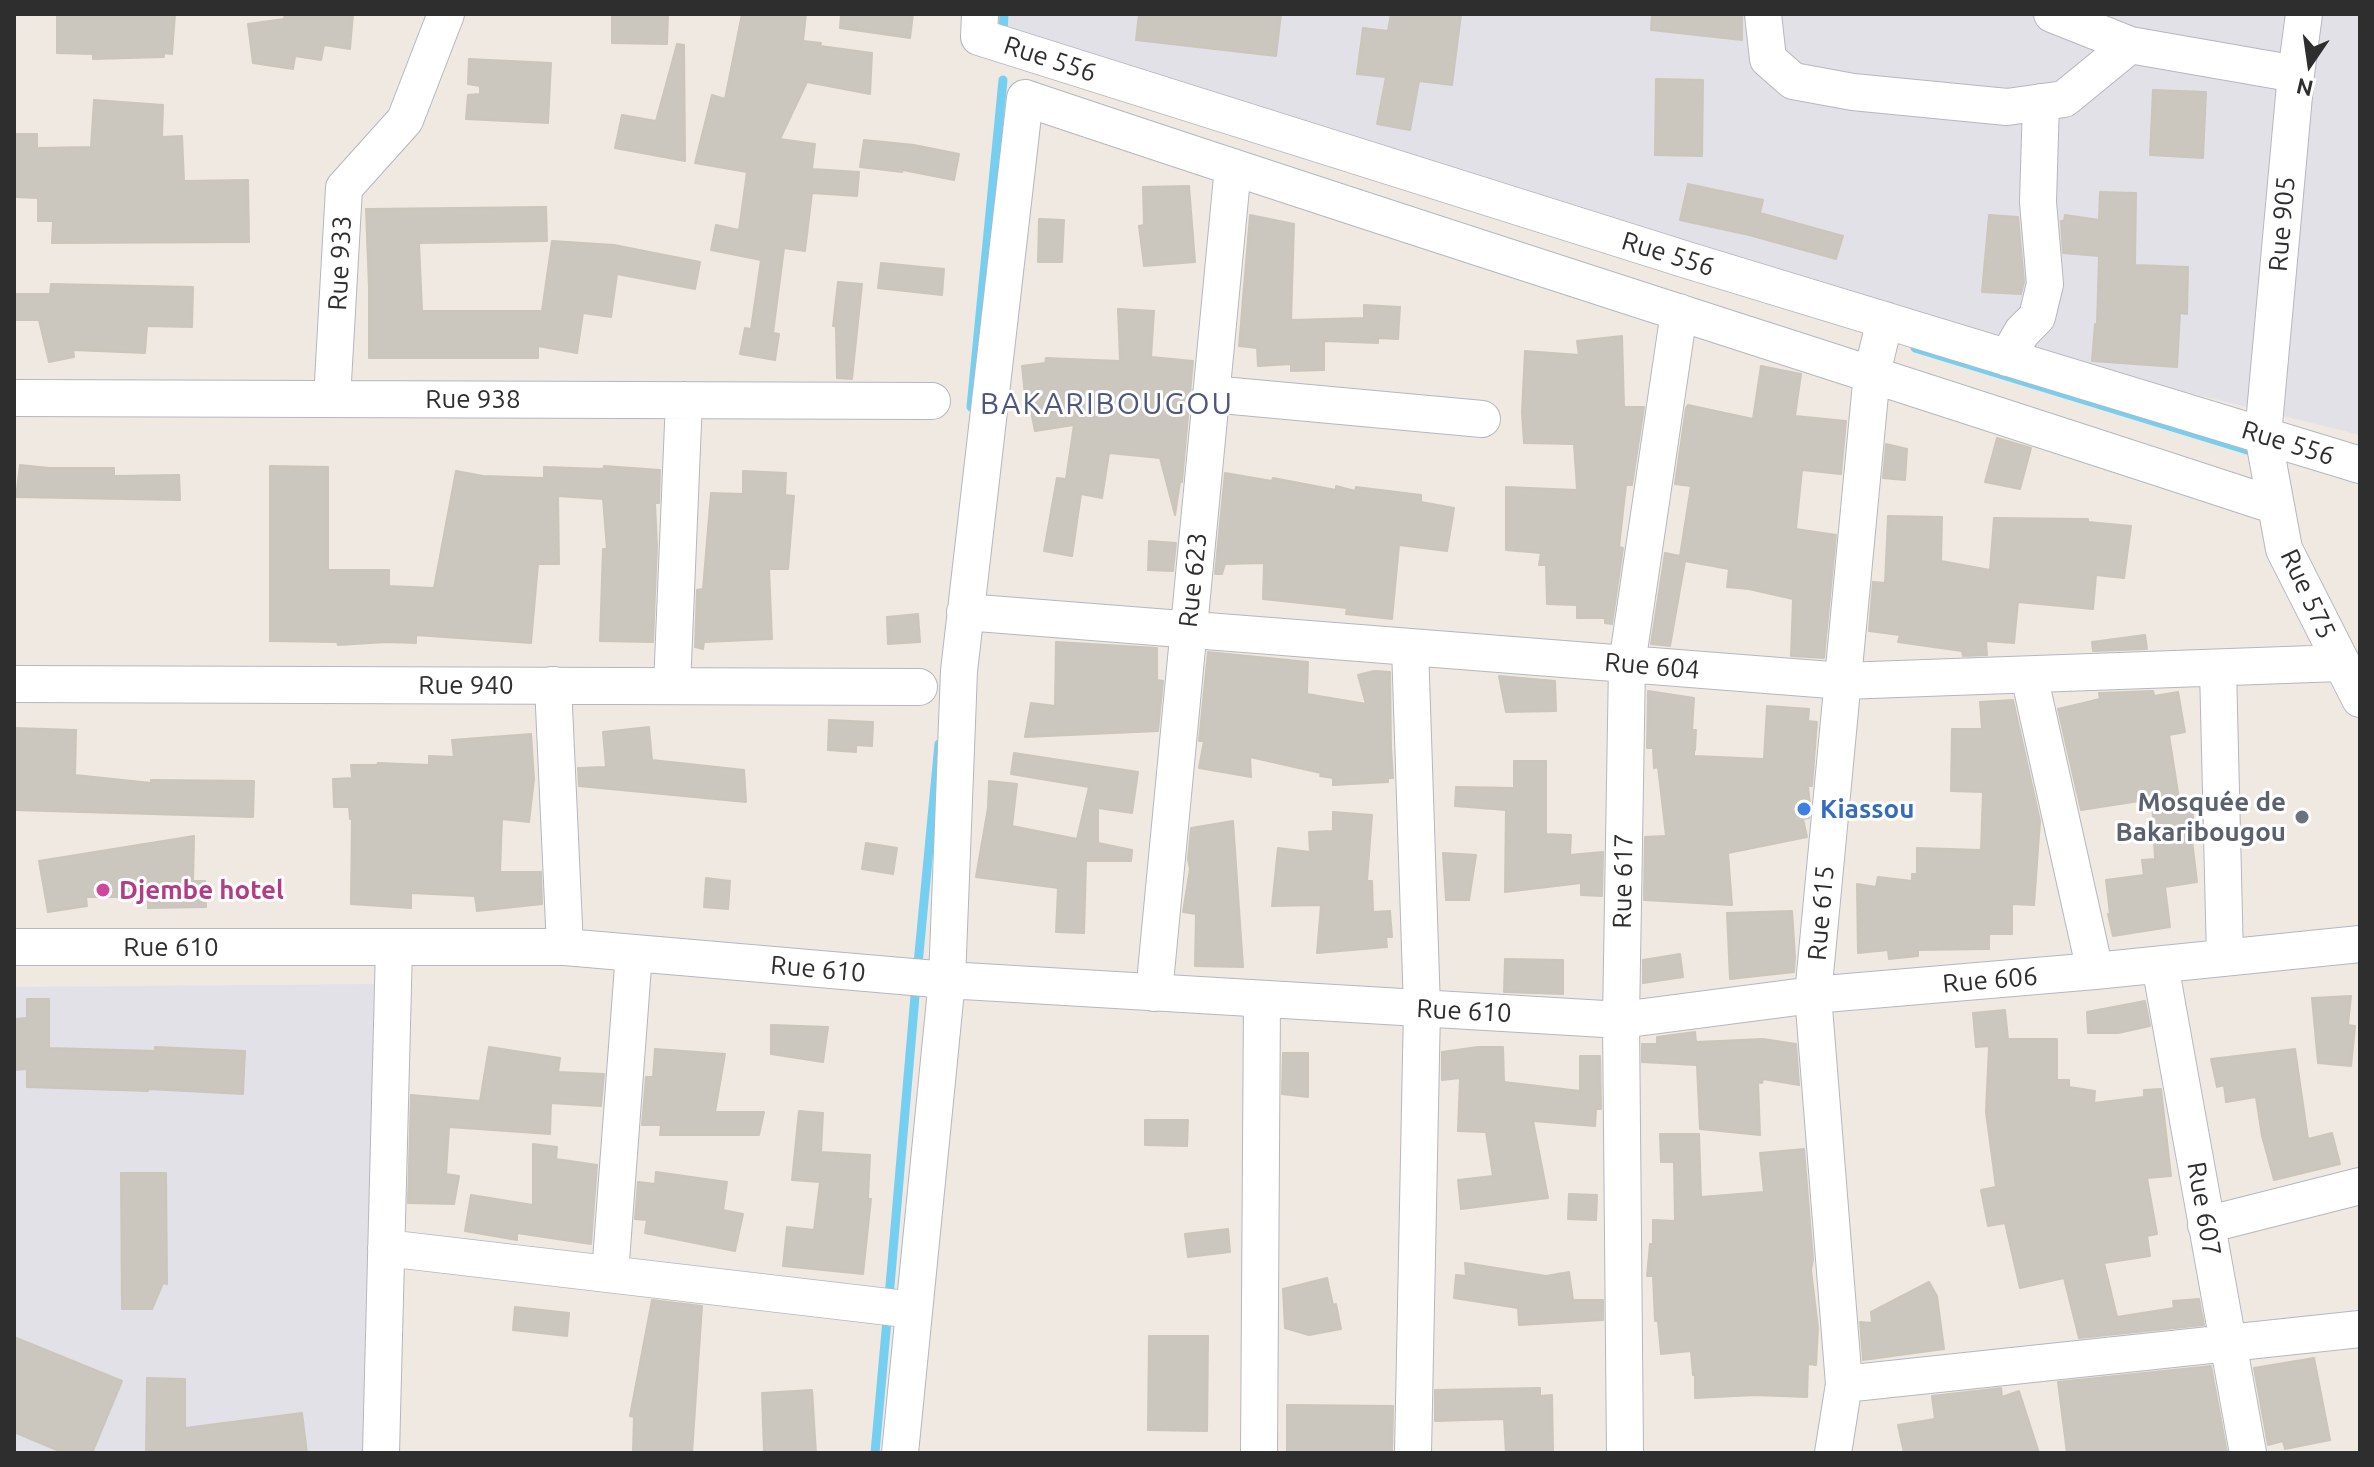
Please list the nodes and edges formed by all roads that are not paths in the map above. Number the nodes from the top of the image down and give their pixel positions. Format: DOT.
graph roads {
  1 [pos="446,14"];
  2 [pos="1763,14"];
  3 [pos="2052,14"];
  4 [pos="2304,14"];
  5 [pos="979,25"];
  6 [pos="2130,45"];
  7 [pos="2296,74"];
  8 [pos="2041,102"];
  9 [pos="1214,111"];
  10 [pos="1217,162"];
  11 [pos="1679,312"];
  12 [pos="1879,343"];
  13 [pos="2007,358"];
  14 [pos="1211,394"];
  15 [pos="14,398"];
  16 [pos="332,399"];
  17 [pos="684,400"];
  18 [pos="932,401"];
  19 [pos="1482,419"];
  20 [pos="2266,451"];
  21 [pos="2360,465"];
  22 [pos="2276,506"];
  23 [pos="965,612"];
  24 [pos="1189,630"];
  25 [pos="1410,647"];
  26 [pos="2340,663"];
  27 [pos="1627,664"];
  28 [pos="2218,668"];
  29 [pos="2029,675"];
  30 [pos="1843,681"];
  31 [pos="14,684"];
  32 [pos="553,685"];
  33 [pos="672,686"];
  34 [pos="919,687"];
  35 [pos="2360,699"];
  36 [pos="2360,944"];
  37 [pos="14,947"];
  38 [pos="394,947"];
  39 [pos="565,947"];
  40 [pos="634,953"];
  41 [pos="2225,958"];
  42 [pos="2160,965"];
  43 [pos="2095,971"];
  44 [pos="947,980"];
  45 [pos="1154,993"];
  46 [pos="1813,995"];
  47 [pos="1262,999"];
  48 [pos="1422,1008"];
  49 [pos="1621,1020"];
  50 [pos="2360,1186"];
  51 [pos="2206,1225"];
  52 [pos="386,1248"];
  53 [pos="610,1274"];
  54 [pos="914,1310"];
  55 [pos="2360,1329"];
  56 [pos="2228,1344"];
  57 [pos="1844,1384"];
  58 [pos="381,1453"];
  59 [pos="900,1453"];
  60 [pos="1259,1453"];
  61 [pos="1413,1453"];
  62 [pos="1625,1453"];
  63 [pos="1833,1453"];
  64 [pos="2248,1453"];
  1 -- 16 [label="street, Rue 933"];
  2 -- 8 [label="street"];
  3 -- 6 [label="street"];
  4 -- 7 [label="street, Rue 905"];
  5 -- 9 [label="street, Rue 556"];
  6 -- 7 [label="street"];
  6 -- 8 [label="street"];
  7 -- 20 [label="street, Rue 905"];
  8 -- 13 [label="street"];
  9 -- 10 [label="street, Rue 623"];
  9 -- 12 [label="street, Rue 556"];
  10 -- 11 [label="street"];
  10 -- 14 [label="street, Rue 623"];
  10 -- 23 [label="street"];
  11 -- 12 [label="street"];
  11 -- 27 [label="street, Rue 617"];
  12 -- 13 [label="street, Rue 556"];
  12 -- 22 [label="street"];
  12 -- 30 [label="street, Rue 615"];
  13 -- 20 [label="street, Rue 556"];
  14 -- 19 [label="street"];
  14 -- 24 [label="street, Rue 623"];
  15 -- 16 [label="street, Rue 938"];
  16 -- 17 [label="street, Rue 938"];
  17 -- 18 [label="street, Rue 938"];
  17 -- 33 [label="street"];
  20 -- 21 [label="street, Rue 556"];
  20 -- 22 [label="street, Rue 575"];
  22 -- 26 [label="street, Rue 575"];
  23 -- 24 [label="street, Rue 604"];
  23 -- 44 [label="street"];
  24 -- 25 [label="street, Rue 604"];
  24 -- 45 [label="street, Rue 623"];
  25 -- 27 [label="street, Rue 604"];
  25 -- 48 [label="street"];
  26 -- 28 [label="street, Rue 604"];
  26 -- 35 [label="street, Rue 575"];
  27 -- 30 [label="street, Rue 604"];
  27 -- 49 [label="street, Rue 617"];
  28 -- 29 [label="street, Rue 604"];
  28 -- 41 [label="street"];
  29 -- 30 [label="street, Rue 604"];
  29 -- 43 [label="street"];
  30 -- 46 [label="street, Rue 615"];
  31 -- 32 [label="street, Rue 940"];
  32 -- 33 [label="street, Rue 940"];
  32 -- 39 [label="street"];
  33 -- 34 [label="street, Rue 940"];
  36 -- 41 [label="street, Rue 606"];
  37 -- 38 [label="street, Rue 610"];
  38 -- 39 [label="street, Rue 610"];
  38 -- 52 [label="street"];
  39 -- 40 [label="street, Rue 610"];
  40 -- 44 [label="street, Rue 610"];
  40 -- 53 [label="street"];
  41 -- 42 [label="street, Rue 606"];
  42 -- 43 [label="street, Rue 606"];
  42 -- 51 [label="street, Rue 607"];
  43 -- 46 [label="street, Rue 606"];
  44 -- 45 [label="street, Rue 610"];
  44 -- 54 [label="street"];
  45 -- 47 [label="street, Rue 610"];
  46 -- 49 [label="street, Rue 606"];
  46 -- 57 [label="street, Rue 615"];
  47 -- 48 [label="street, Rue 610"];
  47 -- 60 [label="street"];
  48 -- 49 [label="street, Rue 610"];
  48 -- 61 [label="street"];
  49 -- 62 [label="street, Rue 617"];
  50 -- 51 [label="street"];
  51 -- 56 [label="street, Rue 607"];
  52 -- 53 [label="street"];
  52 -- 58 [label="street"];
  53 -- 54 [label="street"];
  54 -- 59 [label="street"];
  55 -- 56 [label="street"];
  56 -- 57 [label="street"];
  56 -- 64 [label="street, Rue 607"];
  57 -- 63 [label="street, Rue 615"];
}
